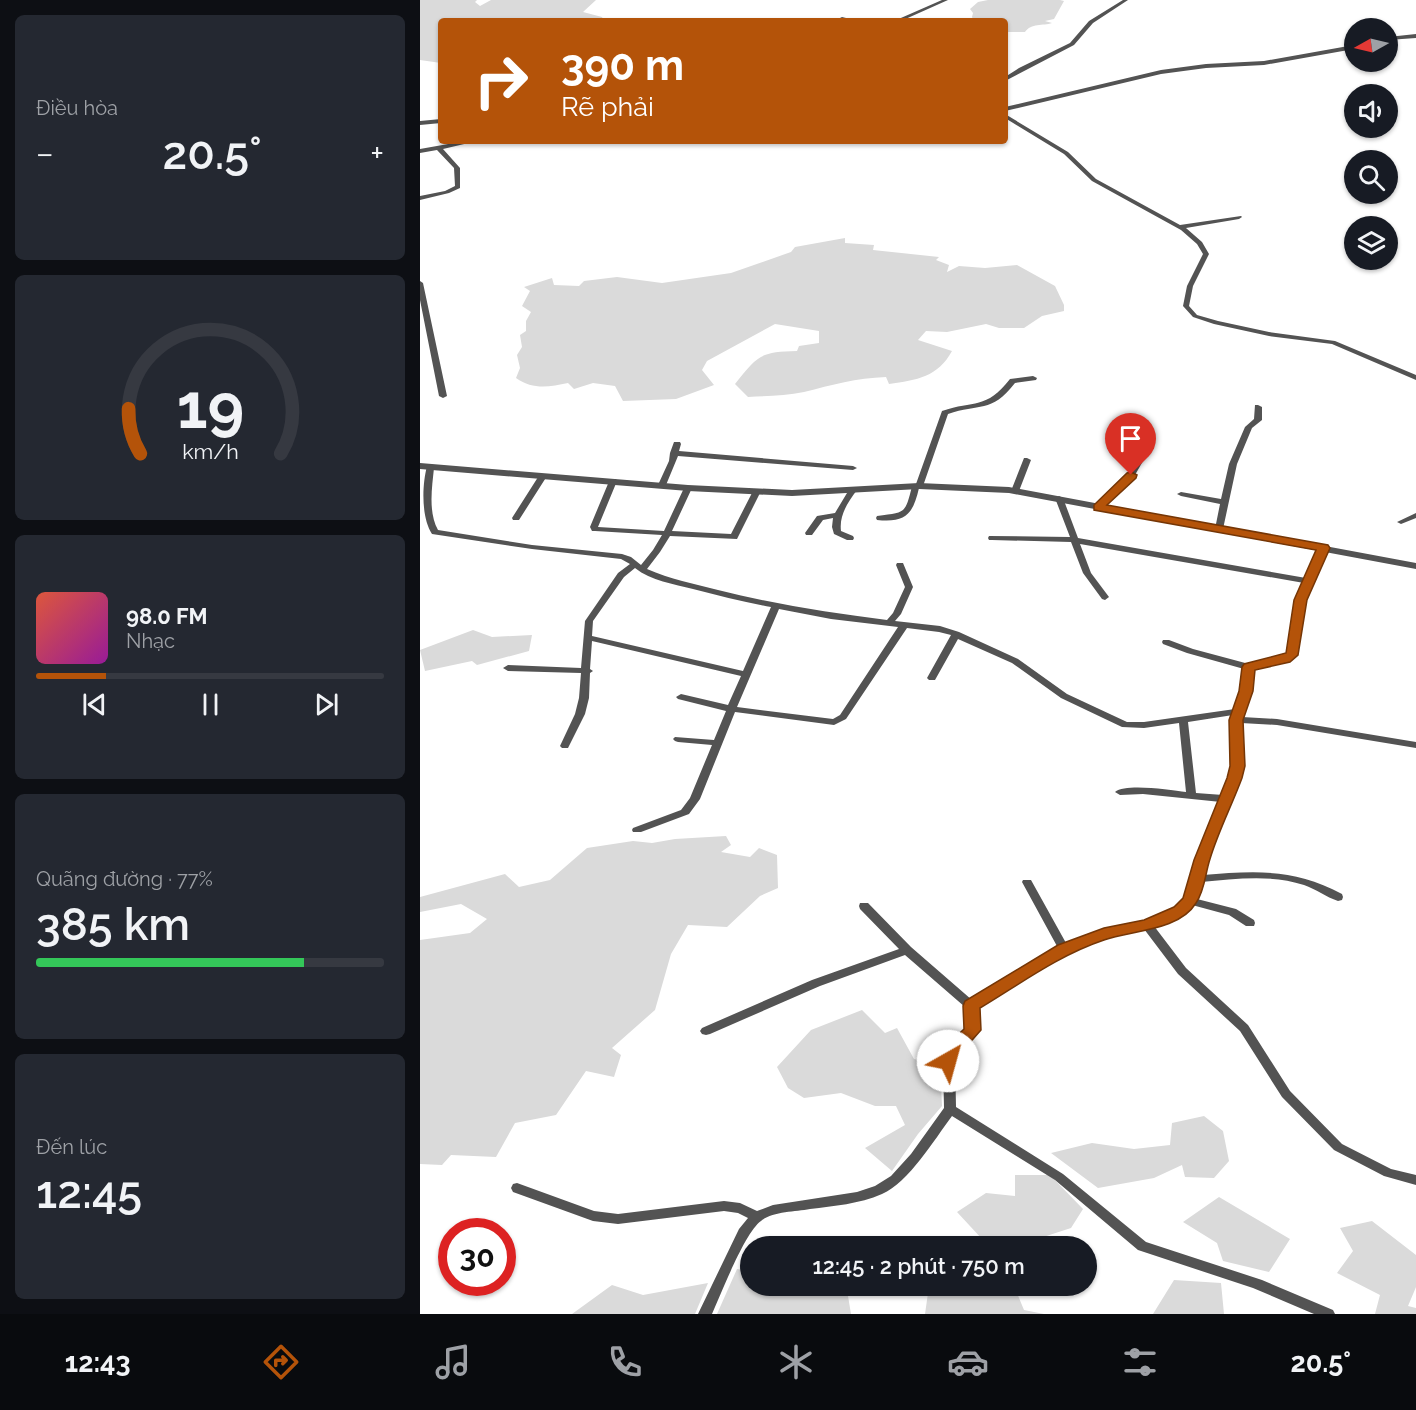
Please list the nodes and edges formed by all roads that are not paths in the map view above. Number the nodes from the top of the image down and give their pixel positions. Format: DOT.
graph roads {
  1 [pos="946,0"];
  2 [pos="1126,0"];
  3 [pos="904,18"];
  4 [pos="1416,36"];
  5 [pos="1398,38"];
  6 [pos="1344,49"];
  7 [pos="1008,76"];
  8 [pos="1008,108"];
  9 [pos="1008,118"];
  10 [pos="438,121"];
  11 [pos="420,123"];
  12 [pos="461,144"];
  13 [pos="440,149"];
  14 [pos="420,151"];
  15 [pos="420,198"];
  16 [pos="1239,217"];
  17 [pos="1180,226"];
  18 [pos="420,283"];
  19 [pos="1032,378"];
  20 [pos="1416,378"];
  21 [pos="443,396"];
  22 [pos="1258,407"];
  23 [pos="677,444"];
  24 [pos="674,453"];
  25 [pos="1027,460"];
  26 [pos="1139,461"];
  27 [pos="425,467"];
  28 [pos="854,468"];
  29 [pos="543,476"];
  30 [pos="613,481"];
  31 [pos="662,486"];
  32 [pos="917,486"];
  33 [pos="688,488"];
  34 [pos="853,490"];
  35 [pos="757,491"];
  36 [pos="1015,491"];
  37 [pos="1180,494"];
  38 [pos="1059,498"];
  39 [pos="1224,502"];
  40 [pos="1098,507"];
  41 [pos="1416,515"];
  42 [pos="838,516"];
  43 [pos="516,518"];
  44 [pos="880,518"];
  45 [pos="1401,522"];
  46 [pos="1219,529"];
  47 [pos="668,533"];
  48 [pos="809,533"];
  49 [pos="850,537"];
  50 [pos="993,538"];
  51 [pos="1074,540"];
  52 [pos="1324,548"];
  53 [pos="900,565"];
  54 [pos="639,566"];
  55 [pos="1416,566"];
  56 [pos="1308,581"];
  57 [pos="1105,597"];
  58 [pos="776,606"];
  59 [pos="889,623"];
  60 [pos="904,625"];
  61 [pos="956,634"];
  62 [pos="589,638"];
  63 [pos="1166,642"];
  64 [pos="1249,667"];
  65 [pos="508,668"];
  66 [pos="588,671"];
  67 [pos="746,674"];
  68 [pos="932,678"];
  69 [pos="681,697"];
  70 [pos="731,709"];
  71 [pos="1237,716"];
  72 [pos="1183,720"];
  73 [pos="678,739"];
  74 [pos="717,743"];
  75 [pos="1416,745"];
  76 [pos="565,746"];
  77 [pos="1120,792"];
  78 [pos="1191,795"];
  79 [pos="1227,799"];
  80 [pos="638,830"];
  81 [pos="1198,879"];
  82 [pos="1027,882"];
  83 [pos="1338,897"];
  84 [pos="1190,901"];
  85 [pos="864,906"];
  86 [pos="1250,923"];
  87 [pos="1147,925"];
  88 [pos="1064,949"];
  89 [pos="907,950"];
  90 [pos="971,1006"];
  91 [pos="706,1032"];
  92 [pos="950,1109"];
  93 [pos="1416,1180"];
  94 [pos="517,1188"];
  95 [pos="756,1217"];
  96 [pos="705,1314"];
  97 [pos="1328,1314"];
  1 -- 3 [label="street"];
  2 -- 7 [label="street"];
  4 -- 5 [label="street"];
  6 -- 8 [label="street"];
  9 -- 17 [label="street"];
  10 -- 11 [label="street"];
  12 -- 13 [label="street"];
  13 -- 14 [label="street"];
  13 -- 15 [label="street"];
  16 -- 17 [label="street"];
  17 -- 20 [label="street"];
  18 -- 21 [label="street"];
  19 -- 32 [label="street"];
  22 -- 39 [label="street"];
  23 -- 24 [label="street"];
  24 -- 28 [label="street"];
  24 -- 31 [label="street"];
  25 -- 36 [label="street"];
  26 -- 40 [label="street"];
  27 -- 29 [label="street"];
  27 -- 54 [label="street"];
  29 -- 30 [label="street"];
  29 -- 43 [label="street"];
  30 -- 31 [label="street"];
  30 -- 47 [label="street"];
  31 -- 33 [label="street"];
  32 -- 34 [label="street"];
  32 -- 36 [label="street"];
  32 -- 44 [label="street"];
  33 -- 35 [label="street"];
  33 -- 47 [label="street"];
  34 -- 35 [label="street"];
  34 -- 42 [label="street"];
  35 -- 47 [label="street"];
  36 -- 38 [label="street"];
  37 -- 39 [label="street"];
  38 -- 40 [label="street"];
  38 -- 51 [label="street"];
  39 -- 46 [label="street"];
  40 -- 46 [label="street"];
  41 -- 45 [label="street"];
  42 -- 48 [label="street"];
  42 -- 49 [label="street"];
  46 -- 52 [label="street"];
  47 -- 54 [label="street"];
  50 -- 51 [label="street"];
  51 -- 56 [label="street"];
  51 -- 57 [label="street"];
  52 -- 55 [label="street"];
  52 -- 56 [label="street"];
  53 -- 59 [label="street"];
  54 -- 58 [label="street"];
  54 -- 62 [label="street"];
  56 -- 64 [label="street"];
  58 -- 59 [label="street"];
  58 -- 67 [label="street"];
  59 -- 60 [label="street"];
  60 -- 61 [label="street"];
  60 -- 70 [label="street"];
  61 -- 68 [label="street"];
  61 -- 72 [label="street"];
  62 -- 66 [label="street"];
  62 -- 67 [label="street"];
  63 -- 64 [label="street"];
  64 -- 71 [label="street"];
  65 -- 66 [label="street"];
  66 -- 76 [label="street"];
  67 -- 70 [label="street"];
  69 -- 70 [label="street"];
  70 -- 74 [label="street"];
  71 -- 72 [label="street"];
  71 -- 75 [label="street"];
  71 -- 79 [label="street"];
  72 -- 78 [label="street"];
  73 -- 74 [label="street"];
  74 -- 80 [label="street"];
  77 -- 78 [label="street"];
  78 -- 79 [label="street"];
  79 -- 81 [label="street"];
  81 -- 83 [label="street"];
  81 -- 84 [label="street"];
  82 -- 88 [label="street"];
  84 -- 86 [label="street"];
  84 -- 87 [label="street"];
  85 -- 89 [label="street"];
  87 -- 88 [label="street"];
  87 -- 93 [label="street"];
  88 -- 90 [label="street"];
  89 -- 90 [label="street"];
  89 -- 91 [label="street"];
  90 -- 92 [label="street"];
  92 -- 95 [label="street"];
  92 -- 97 [label="street"];
  94 -- 95 [label="street"];
  95 -- 96 [label="street"];
}
